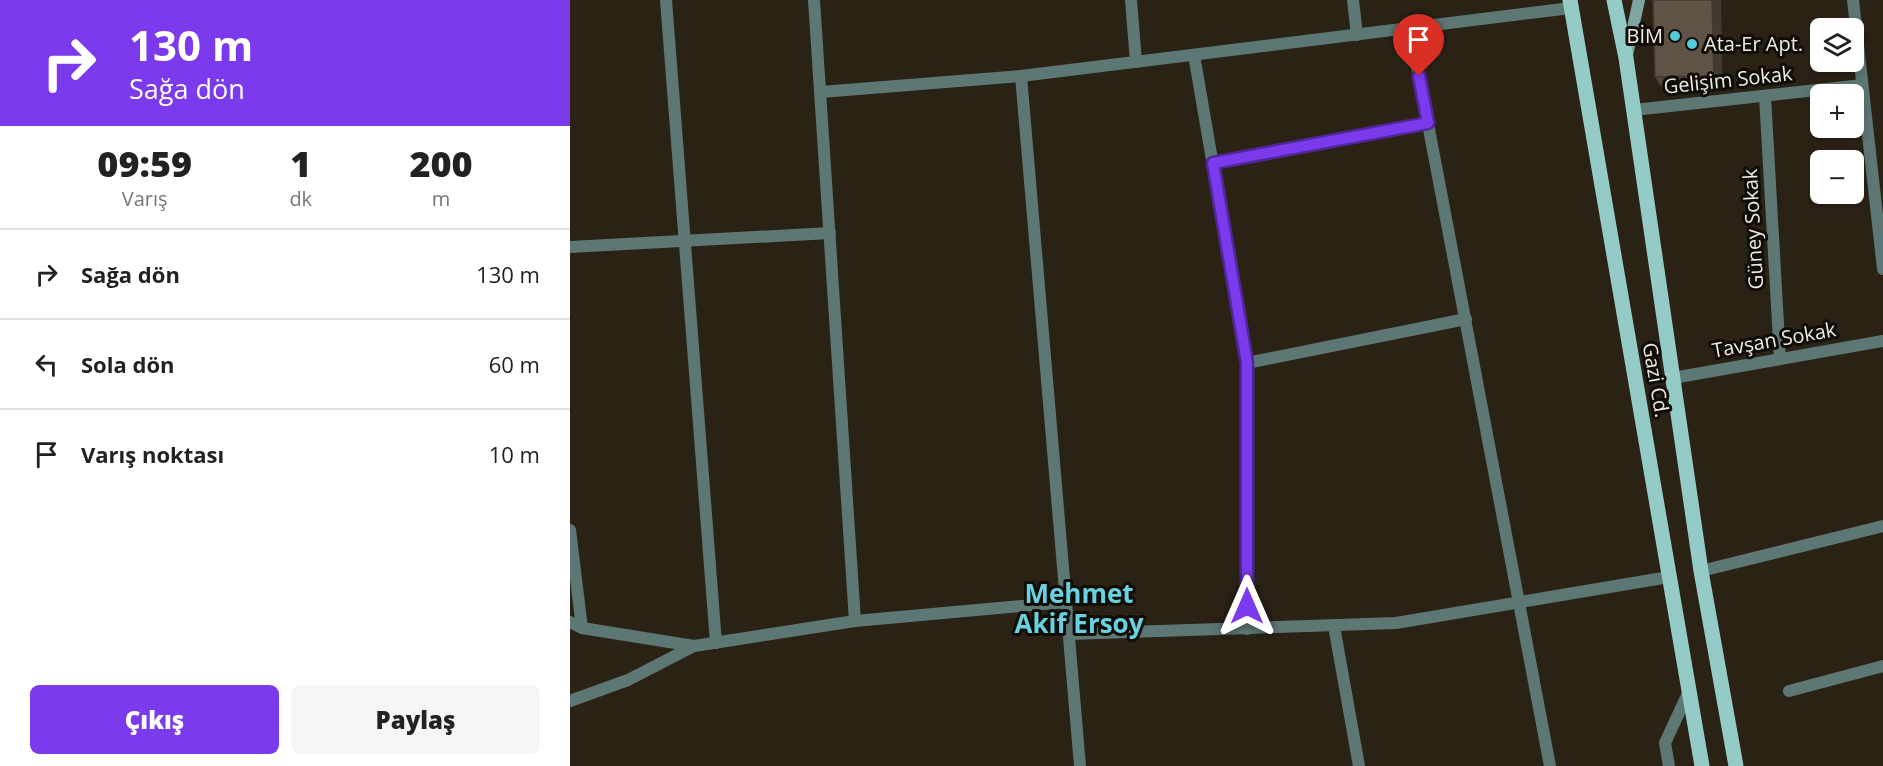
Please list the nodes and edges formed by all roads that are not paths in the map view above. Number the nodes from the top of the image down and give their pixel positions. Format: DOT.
graph roads {
  1 [pos="666,0"];
  2 [pos="814,0"];
  3 [pos="1131,0"];
  4 [pos="1353,0"];
  5 [pos="1614,0"];
  6 [pos="1639,0"];
  7 [pos="1853,0"];
  8 [pos="1571,4"];
  9 [pos="1410,29"];
  10 [pos="1356,35"];
  11 [pos="1194,55"];
  12 [pos="1626,58"];
  13 [pos="1136,62"];
  14 [pos="1021,76"];
  15 [pos="1862,84"];
  16 [pos="1810,91"];
  17 [pos="821,92"];
  18 [pos="1765,96"];
  19 [pos="1864,103"];
  20 [pos="1634,110"];
  21 [pos="1428,123"];
  22 [pos="1213,163"];
  23 [pos="830,233"];
  24 [pos="685,242"];
  25 [pos="570,247"];
  26 [pos="1883,269"];
  27 [pos="1466,319"];
  28 [pos="1883,341"];
  29 [pos="1780,359"];
  30 [pos="1247,363"];
  31 [pos="1673,378"];
  32 [pos="1883,526"];
  33 [pos="570,530"];
  34 [pos="1701,571"];
  35 [pos="1669,577"];
  36 [pos="1066,602"];
  37 [pos="1520,602"];
  38 [pos="855,621"];
  39 [pos="570,622"];
  40 [pos="1334,626"];
  41 [pos="582,628"];
  42 [pos="1247,628"];
  43 [pos="1069,634"];
  44 [pos="716,643"];
  45 [pos="694,646"];
  46 [pos="1883,666"];
  47 [pos="1689,691"];
  48 [pos="1789,691"];
  49 [pos="570,701"];
  50 [pos="1080,766"];
  51 [pos="1359,766"];
  52 [pos="1550,766"];
  53 [pos="1669,766"];
  54 [pos="1702,766"];
  55 [pos="1736,766"];
  1 -- 24 [label="street"];
  2 -- 17 [label="street"];
  3 -- 13 [label="street"];
  4 -- 10 [label="street"];
  5 -- 12 [label="main road, Gazi Cd."];
  6 -- 12 [label="street"];
  7 -- 15 [label="street"];
  8 -- 9 [label="street"];
  8 -- 35 [label="main road, Gazi Cd."];
  9 -- 10 [label="street"];
  9 -- 21 [label="street"];
  10 -- 11 [label="street"];
  11 -- 13 [label="street"];
  11 -- 22 [label="street"];
  12 -- 20 [label="main road, Gazi Cd."];
  13 -- 14 [label="street"];
  14 -- 17 [label="street"];
  14 -- 36 [label="street"];
  16 -- 18 [label="street, Gelişim Sokak"];
  17 -- 23 [label="street"];
  18 -- 20 [label="street, Gelişim Sokak"];
  18 -- 29 [label="street, Güney Sokak"];
  19 -- 26 [label="street"];
  20 -- 31 [label="main road, Gazi Cd."];
  21 -- 22 [label="street"];
  21 -- 27 [label="street"];
  22 -- 30 [label="street"];
  23 -- 24 [label="street"];
  23 -- 38 [label="street"];
  24 -- 25 [label="street"];
  24 -- 44 [label="street"];
  27 -- 30 [label="street"];
  27 -- 37 [label="street"];
  28 -- 29 [label="street, Tavşan Sokak"];
  29 -- 31 [label="street, Tavşan Sokak"];
  30 -- 42 [label="street"];
  31 -- 34 [label="main road, Gazi Cd."];
  32 -- 34 [label="street"];
  33 -- 41 [label="street"];
  34 -- 55 [label="main road, Gazi Cd."];
  35 -- 37 [label="street"];
  35 -- 47 [label="main road, Gazi Cd."];
  36 -- 38 [label="street"];
  36 -- 43 [label="street"];
  37 -- 40 [label="street"];
  37 -- 52 [label="street"];
  38 -- 44 [label="street"];
  39 -- 41 [label="street"];
  40 -- 42 [label="street"];
  40 -- 51 [label="street"];
  41 -- 45 [label="street"];
  42 -- 43 [label="street"];
  43 -- 50 [label="street"];
  44 -- 45 [label="street"];
  45 -- 49 [label="street"];
  46 -- 48 [label="street"];
  47 -- 53 [label="street"];
  47 -- 54 [label="main road, Gazi Cd."];
}
